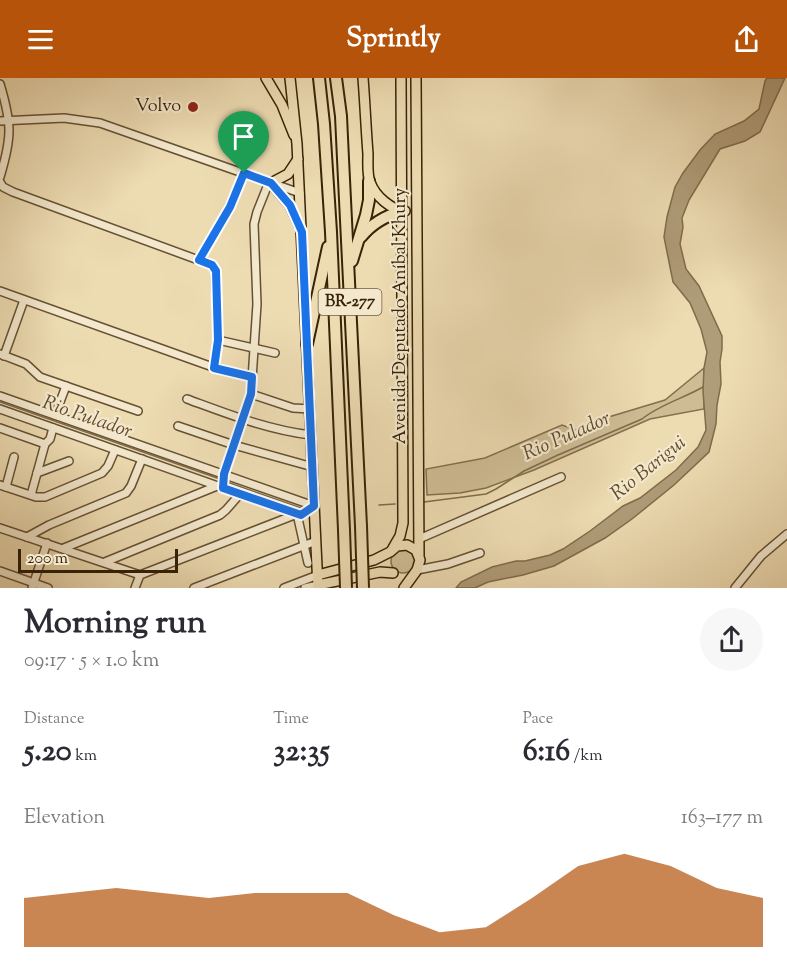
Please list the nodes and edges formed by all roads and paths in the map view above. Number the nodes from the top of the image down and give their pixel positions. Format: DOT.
graph roads {
  1 [pos="266,78"];
  2 [pos="290,78"];
  3 [pos="319,78"];
  4 [pos="336,78"];
  5 [pos="363,78"];
  6 [pos="401,78"];
  7 [pos="416,78"];
  8 [pos="0,84"];
  9 [pos="9,120"];
  10 [pos="0,121"];
  11 [pos="297,144"];
  12 [pos="298,159"];
  13 [pos="244,173"];
  14 [pos="0,181"];
  15 [pos="369,181"];
  16 [pos="270,183"];
  17 [pos="300,193"];
  18 [pos="417,211"];
  19 [pos="402,212"];
  20 [pos="302,232"];
  21 [pos="331,232"];
  22 [pos="354,250"];
  23 [pos="199,260"];
  24 [pos="348,276"];
  25 [pos="0,291"];
  26 [pos="24,300"];
  27 [pos="218,340"];
  28 [pos="307,344"];
  29 [pos="254,348"];
  30 [pos="275,353"];
  31 [pos="2,355"];
  32 [pos="214,368"];
  33 [pos="252,377"];
  34 [pos="66,386"];
  35 [pos="251,394"];
  36 [pos="0,396"];
  37 [pos="187,399"];
  38 [pos="0,409"];
  39 [pos="310,410"];
  40 [pos="138,411"];
  41 [pos="55,415"];
  42 [pos="243,419"];
  43 [pos="178,426"];
  44 [pos="0,428"];
  45 [pos="53,428"];
  46 [pos="311,435"];
  47 [pos="45,444"];
  48 [pos="234,445"];
  49 [pos="115,450"];
  50 [pos="14,457"];
  51 [pos="142,459"];
  52 [pos="69,461"];
  53 [pos="313,467"];
  54 [pos="37,473"];
  55 [pos="224,474"];
  56 [pos="561,477"];
  57 [pos="3,486"];
  58 [pos="220,487"];
  59 [pos="240,494"];
  60 [pos="31,495"];
  61 [pos="314,506"];
  62 [pos="297,514"];
  63 [pos="0,528"];
  64 [pos="787,534"];
  65 [pos="27,537"];
  66 [pos="419,539"];
  67 [pos="316,541"];
  68 [pos="47,543"];
  69 [pos="304,546"];
  70 [pos="64,548"];
  71 [pos="391,550"];
  72 [pos="480,553"];
  73 [pos="419,555"];
  74 [pos="105,562"];
  75 [pos="308,563"];
  76 [pos="0,571"];
  77 [pos="416,572"];
  78 [pos="140,574"];
  79 [pos="395,574"];
  80 [pos="318,583"];
  81 [pos="33,585"];
  82 [pos="48,588"];
  83 [pos="135,588"];
  84 [pos="194,588"];
  85 [pos="284,588"];
  86 [pos="305,588"];
  87 [pos="346,588"];
  88 [pos="363,588"];
  89 [pos="399,588"];
  90 [pos="404,588"];
  91 [pos="735,588"];
  1 -- 11 [label="main road"];
  2 -- 11 [label="main road"];
  3 -- 21 [label="highway, BR-277"];
  4 -- 24 [label="highway, BR-277"];
  5 -- 15 [label="main road"];
  6 -- 19 [label="main road, Avenida Deputado Aníbal Khury"];
  7 -- 18 [label="main road, Avenida Deputado Aníbal Khury"];
  8 -- 9 [label="street"];
  9 -- 10 [label="street"];
  9 -- 13 [label="street"];
  9 -- 14 [label="street"];
  11 -- 12 [label="main road"];
  12 -- 16 [label="main road"];
  12 -- 17 [label="main road"];
  13 -- 16 [label="street"];
  13 -- 23 [label="street"];
  14 -- 23 [label="street"];
  15 -- 19 [label="main road"];
  15 -- 22 [label="highway"];
  16 -- 17 [label="street"];
  16 -- 20 [label="main road"];
  16 -- 29 [label="street"];
  17 -- 20 [label="main road"];
  18 -- 19 [label="main road"];
  18 -- 66 [label="main road, Avenida Deputado Aníbal Khury"];
  19 -- 22 [label="highway"];
  19 -- 71 [label="main road, Avenida Deputado Aníbal Khury"];
  20 -- 28 [label="main road"];
  21 -- 28 [label="highway"];
  21 -- 87 [label="highway, BR-277, bridge"];
  22 -- 24 [label="highway"];
  23 -- 27 [label="street"];
  24 -- 88 [label="highway, BR-277, bridge"];
  25 -- 26 [label="street"];
  26 -- 31 [label="street"];
  26 -- 32 [label="street"];
  27 -- 29 [label="street"];
  27 -- 32 [label="street"];
  28 -- 39 [label="main road"];
  29 -- 30 [label="street"];
  29 -- 33 [label="street"];
  31 -- 34 [label="street"];
  32 -- 33 [label="street"];
  33 -- 35 [label="street"];
  34 -- 40 [label="street"];
  34 -- 41 [label="street"];
  35 -- 39 [label="street"];
  35 -- 42 [label="street"];
  36 -- 41 [label="street"];
  37 -- 42 [label="street"];
  38 -- 45 [label="street"];
  39 -- 46 [label="main road"];
  41 -- 55 [label="street"];
  42 -- 46 [label="street"];
  42 -- 48 [label="street"];
  43 -- 48 [label="street"];
  44 -- 47 [label="street"];
  45 -- 47 [label="street"];
  45 -- 49 [label="street"];
  46 -- 53 [label="main road"];
  47 -- 54 [label="street"];
  48 -- 53 [label="street"];
  48 -- 55 [label="street"];
  49 -- 51 [label="street"];
  49 -- 60 [label="street"];
  50 -- 57 [label="street"];
  51 -- 58 [label="street"];
  51 -- 65 [label="street"];
  52 -- 54 [label="street"];
  53 -- 61 [label="main road"];
  54 -- 60 [label="street"];
  55 -- 58 [label="street"];
  55 -- 61 [label="street"];
  56 -- 66 [label="street"];
  57 -- 60 [label="street"];
  58 -- 59 [label="street"];
  58 -- 70 [label="street"];
  59 -- 62 [label="street"];
  59 -- 74 [label="street"];
  61 -- 62 [label="street"];
  61 -- 67 [label="main road"];
  62 -- 69 [label="street"];
  62 -- 78 [label="street"];
  63 -- 65 [label="street"];
  64 -- 91 [label="street"];
  65 -- 68 [label="street"];
  66 -- 73 [label="main road, Avenida Deputado Aníbal Khury"];
  67 -- 69 [label="street"];
  67 -- 80 [label="main road"];
  68 -- 70 [label="street"];
  68 -- 81 [label="street"];
  69 -- 75 [label="street"];
  69 -- 84 [label="street"];
  70 -- 74 [label="street"];
  71 -- 73 [label="main road"];
  71 -- 79 [label="main road"];
  71 -- 80 [label="main road"];
  72 -- 77 [label="street"];
  73 -- 77 [label="main road"];
  74 -- 78 [label="street"];
  76 -- 81 [label="street"];
  77 -- 79 [label="main road"];
  77 -- 90 [label="main road"];
  78 -- 83 [label="street"];
  79 -- 80 [label="main road"];
  79 -- 89 [label="main road"];
  80 -- 85 [label="street"];
  80 -- 86 [label="street"];
  81 -- 82 [label="street"];
}
